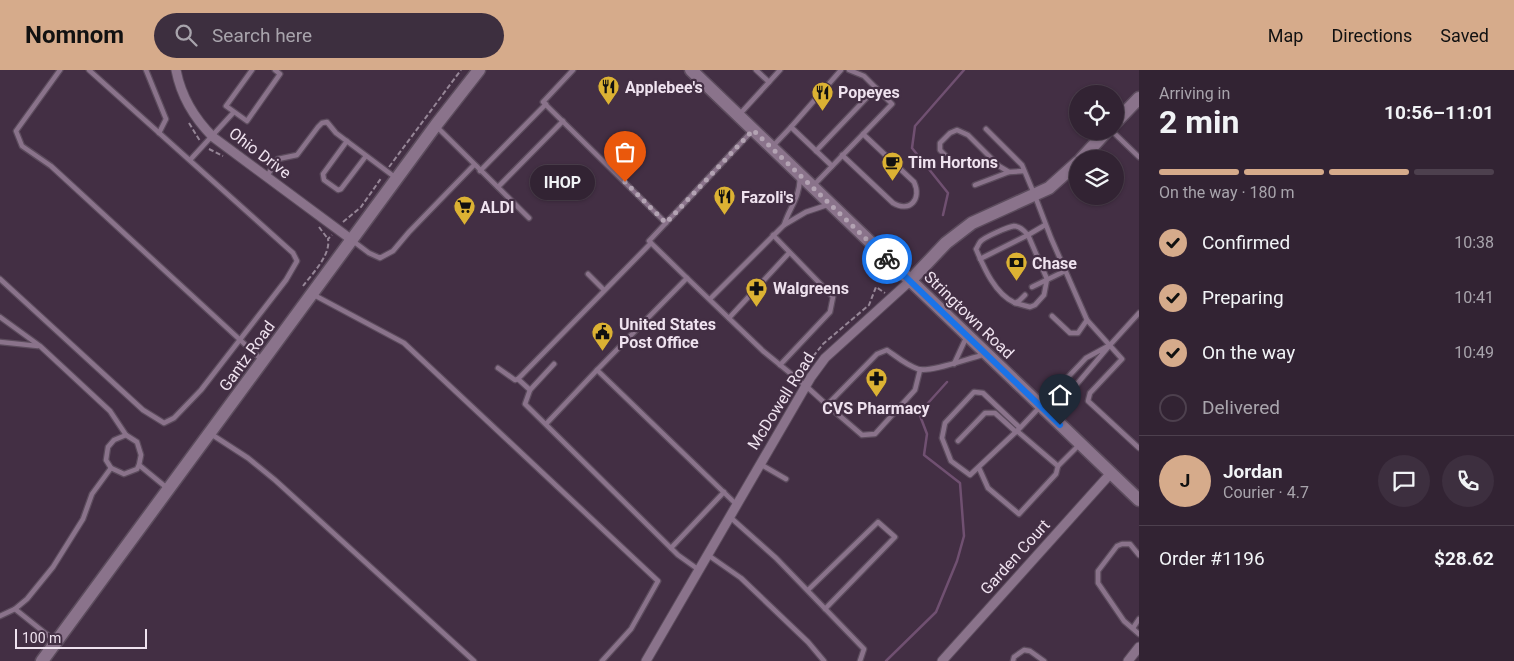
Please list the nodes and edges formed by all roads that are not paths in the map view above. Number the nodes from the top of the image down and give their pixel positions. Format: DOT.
graph roads {
  1 [pos="60,70"];
  2 [pos="89,70"];
  3 [pos="146,70"];
  4 [pos="176,70"];
  5 [pos="252,70"];
  6 [pos="275,70"];
  7 [pos="479,70"];
  8 [pos="572,70"];
  9 [pos="690,70"];
  10 [pos="756,70"];
  11 [pos="780,70"];
  12 [pos="841,70"];
  13 [pos="849,70"];
  14 [pos="769,82"];
  15 [pos="876,88"];
  16 [pos="1139,98"];
  17 [pos="546,104"];
  18 [pos="234,113"];
  19 [pos="1124,114"];
  20 [pos="738,116"];
  21 [pos="563,121"];
  22 [pos="436,125"];
  23 [pos="791,127"];
  24 [pos="986,129"];
  25 [pos="753,130"];
  26 [pos="158,133"];
  27 [pos="863,134"];
  28 [pos="213,136"];
  29 [pos="1099,140"];
  30 [pos="1121,140"];
  31 [pos="346,141"];
  32 [pos="771,148"];
  33 [pos="1089,150"];
  34 [pos="816,151"];
  35 [pos="842,155"];
  36 [pos="945,155"];
  37 [pos="366,156"];
  38 [pos="1139,157"];
  39 [pos="190,160"];
  40 [pos="474,165"];
  41 [pos="832,166"];
  42 [pos="480,171"];
  43 [pos="1024,171"];
  44 [pos="1069,171"];
  45 [pos="1009,172"];
  46 [pos="800,175"];
  47 [pos="267,176"];
  48 [pos="397,179"];
  49 [pos="975,185"];
  50 [pos="498,187"];
  51 [pos="812,187"];
  52 [pos="1035,196"];
  53 [pos="830,204"];
  54 [pos="529,218"];
  55 [pos="666,223"];
  56 [pos="784,225"];
  57 [pos="1046,225"];
  58 [pos="772,235"];
  59 [pos="1028,235"];
  60 [pos="352,240"];
  61 [pos="651,243"];
  62 [pos="788,253"];
  63 [pos="980,259"];
  64 [pos="1066,271"];
  65 [pos="588,274"];
  66 [pos="687,278"];
  67 [pos="0,279"];
  68 [pos="1047,279"];
  69 [pos="910,281"];
  70 [pos="1032,287"];
  71 [pos="604,290"];
  72 [pos="313,294"];
  73 [pos="1025,295"];
  74 [pos="710,299"];
  75 [pos="1014,303"];
  76 [pos="1139,313"];
  77 [pos="1052,316"];
  78 [pos="0,317"];
  79 [pos="729,318"];
  80 [pos="1087,320"];
  81 [pos="967,336"];
  82 [pos="241,339"];
  83 [pos="0,342"];
  84 [pos="1110,345"];
  85 [pos="40,346"];
  86 [pos="986,354"];
  87 [pos="263,361"];
  88 [pos="554,364"];
  89 [pos="954,364"];
  90 [pos="780,365"];
  91 [pos="498,368"];
  92 [pos="597,370"];
  93 [pos="920,370"];
  94 [pos="518,379"];
  95 [pos="806,386"];
  96 [pos="530,390"];
  97 [pos="827,405"];
  98 [pos="1041,407"];
  99 [pos="546,424"];
  100 [pos="1018,431"];
  101 [pos="210,433"];
  102 [pos="126,435"];
  103 [pos="958,441"];
  104 [pos="1080,444"];
  105 [pos="1139,448"];
  106 [pos="760,464"];
  107 [pos="140,465"];
  108 [pos="1058,466"];
  109 [pos="111,468"];
  110 [pos="979,468"];
  111 [pos="1111,473"];
  112 [pos="786,479"];
  113 [pos="169,489"];
  114 [pos="724,492"];
  115 [pos="1139,500"];
  116 [pos="737,505"];
  117 [pos="730,517"];
  118 [pos="671,548"];
  119 [pos="708,555"];
  120 [pos="1139,555"];
  121 [pos="699,570"];
  122 [pos="808,590"];
  123 [pos="15,608"];
  124 [pos="825,609"];
  125 [pos="0,616"];
  126 [pos="1139,619"];
  127 [pos="1132,628"];
  128 [pos="1139,634"];
  129 [pos="56,642"];
  130 [pos="1139,647"];
  131 [pos="605,660"];
  132 [pos="648,660"];
  133 [pos="42,661"];
  134 [pos="474,661"];
  135 [pos="824,661"];
  136 [pos="860,661"];
  137 [pos="942,661"];
  138 [pos="1013,661"];
  139 [pos="1044,661"];
  140 [pos="1128,661"];
  1 -- 82 [label="lane"];
  2 -- 26 [label="lane"];
  3 -- 26 [label="lane"];
  4 -- 28 [label="street, Ohio Drive"];
  5 -- 18 [label="lane"];
  6 -- 18 [label="lane"];
  7 -- 22 [label="main road, Gantz Road"];
  8 -- 17 [label="lane"];
  9 -- 20 [label="main road, Stringtown Road"];
  10 -- 14 [label="lane"];
  11 -- 14 [label="lane"];
  12 -- 23 [label="lane"];
  13 -- 15 [label="lane"];
  14 -- 20 [label="lane"];
  15 -- 27 [label="lane"];
  15 -- 34 [label="lane"];
  16 -- 19 [label="main road"];
  17 -- 21 [label="lane"];
  17 -- 42 [label="lane"];
  18 -- 28 [label="lane"];
  20 -- 25 [label="main road, Stringtown Road"];
  21 -- 50 [label="lane"];
  21 -- 55 [label="lane"];
  22 -- 40 [label="lane"];
  22 -- 48 [label="main road, Gantz Road"];
  23 -- 32 [label="lane"];
  23 -- 34 [label="lane"];
  24 -- 43 [label="lane"];
  25 -- 32 [label="main road, Stringtown Road"];
  25 -- 55 [label="lane"];
  26 -- 39 [label="lane"];
  27 -- 35 [label="lane"];
  27 -- 35 [label="lane"];
  28 -- 39 [label="lane"];
  28 -- 47 [label="street, Ohio Drive"];
  29 -- 33 [label="main road"];
  30 -- 38 [label="lane"];
  31 -- 37 [label="lane"];
  31 -- 37 [label="lane"];
  31 -- 47 [label="lane"];
  32 -- 46 [label="main road, Stringtown Road"];
  34 -- 41 [label="lane"];
  35 -- 41 [label="lane"];
  36 -- 45 [label="lane"];
  37 -- 48 [label="lane"];
  39 -- 82 [label="lane"];
  40 -- 42 [label="lane"];
  40 -- 60 [label="lane"];
  41 -- 51 [label="lane"];
  42 -- 50 [label="lane"];
  43 -- 45 [label="lane"];
  43 -- 52 [label="lane"];
  44 -- 52 [label="main road, McDowell Road"];
  45 -- 49 [label="lane"];
  46 -- 51 [label="main road, Stringtown Road"];
  46 -- 56 [label="lane"];
  47 -- 60 [label="street, Ohio Drive"];
  48 -- 60 [label="main road, Gantz Road"];
  50 -- 54 [label="lane"];
  51 -- 53 [label="main road, Stringtown Road"];
  52 -- 57 [label="lane"];
  52 -- 69 [label="main road, McDowell Road"];
  53 -- 56 [label="lane"];
  53 -- 69 [label="main road, Stringtown Road"];
  55 -- 61 [label="lane"];
  56 -- 58 [label="lane"];
  57 -- 59 [label="lane"];
  57 -- 64 [label="lane"];
  58 -- 62 [label="lane"];
  58 -- 74 [label="lane"];
  59 -- 63 [label="lane"];
  59 -- 63 [label="lane"];
  59 -- 68 [label="lane"];
  60 -- 72 [label="main road, Gantz Road"];
  61 -- 66 [label="lane"];
  61 -- 71 [label="lane"];
  62 -- 79 [label="lane"];
  62 -- 90 [label="lane"];
  63 -- 75 [label="lane"];
  64 -- 68 [label="lane"];
  64 -- 80 [label="lane"];
  65 -- 71 [label="lane"];
  66 -- 74 [label="lane"];
  66 -- 92 [label="lane"];
  67 -- 82 [label="lane"];
  68 -- 70 [label="lane"];
  68 -- 75 [label="lane"];
  69 -- 81 [label="main road, Stringtown Road"];
  69 -- 95 [label="street, McDowell Road"];
  71 -- 94 [label="lane"];
  72 -- 87 [label="main road, Gantz Road"];
  72 -- 131 [label="lane"];
  73 -- 75 [label="lane"];
  74 -- 79 [label="lane"];
  76 -- 84 [label="lane"];
  77 -- 80 [label="lane"];
  78 -- 85 [label="lane"];
  79 -- 90 [label="lane"];
  80 -- 84 [label="lane"];
  81 -- 86 [label="main road, Stringtown Road"];
  81 -- 89 [label="lane"];
  82 -- 87 [label="lane"];
  83 -- 85 [label="lane"];
  84 -- 98 [label="lane"];
  84 -- 98 [label="lane"];
  84 -- 105 [label="lane"];
  85 -- 102 [label="lane"];
  86 -- 89 [label="lane"];
  86 -- 98 [label="main road, Stringtown Road"];
  87 -- 101 [label="main road, Gantz Road"];
  88 -- 96 [label="lane"];
  89 -- 93 [label="lane"];
  90 -- 95 [label="lane"];
  91 -- 94 [label="lane"];
  92 -- 99 [label="lane"];
  92 -- 114 [label="lane"];
  93 -- 97 [label="lane"];
  93 -- 97 [label="lane"];
  94 -- 96 [label="lane"];
  95 -- 97 [label="lane"];
  95 -- 106 [label="street, McDowell Road"];
  96 -- 99 [label="lane"];
  98 -- 100 [label="lane"];
  98 -- 104 [label="main road, Stringtown Road"];
  99 -- 118 [label="lane"];
  100 -- 103 [label="lane"];
  100 -- 108 [label="lane"];
  100 -- 110 [label="lane"];
  100 -- 110 [label="lane"];
  101 -- 113 [label="main road, Gantz Road"];
  101 -- 134 [label="lane"];
  102 -- 107 [label="lane"];
  102 -- 109 [label="lane"];
  104 -- 108 [label="lane"];
  104 -- 111 [label="main road, Stringtown Road"];
  106 -- 112 [label="lane"];
  106 -- 116 [label="street, McDowell Road"];
  107 -- 109 [label="lane"];
  107 -- 113 [label="lane"];
  108 -- 110 [label="lane"];
  109 -- 123 [label="lane"];
  111 -- 115 [label="main road, Stringtown Road"];
  111 -- 137 [label="street, Garden Court"];
  113 -- 129 [label="main road, Gantz Road"];
  114 -- 116 [label="lane"];
  114 -- 118 [label="lane"];
  116 -- 117 [label="street, McDowell Road"];
  117 -- 119 [label="street, McDowell Road"];
  117 -- 122 [label="lane"];
  118 -- 121 [label="lane"];
  119 -- 121 [label="street, McDowell Road"];
  119 -- 135 [label="lane"];
  120 -- 127 [label="lane"];
  121 -- 132 [label="street, McDowell Road"];
  122 -- 124 [label="lane"];
  122 -- 124 [label="lane"];
  123 -- 125 [label="lane"];
  123 -- 129 [label="lane"];
  124 -- 136 [label="lane"];
  126 -- 127 [label="lane"];
  127 -- 128 [label="lane"];
  129 -- 133 [label="main road, Gantz Road"];
  130 -- 140 [label="street"];
  138 -- 139 [label="lane"];
}
